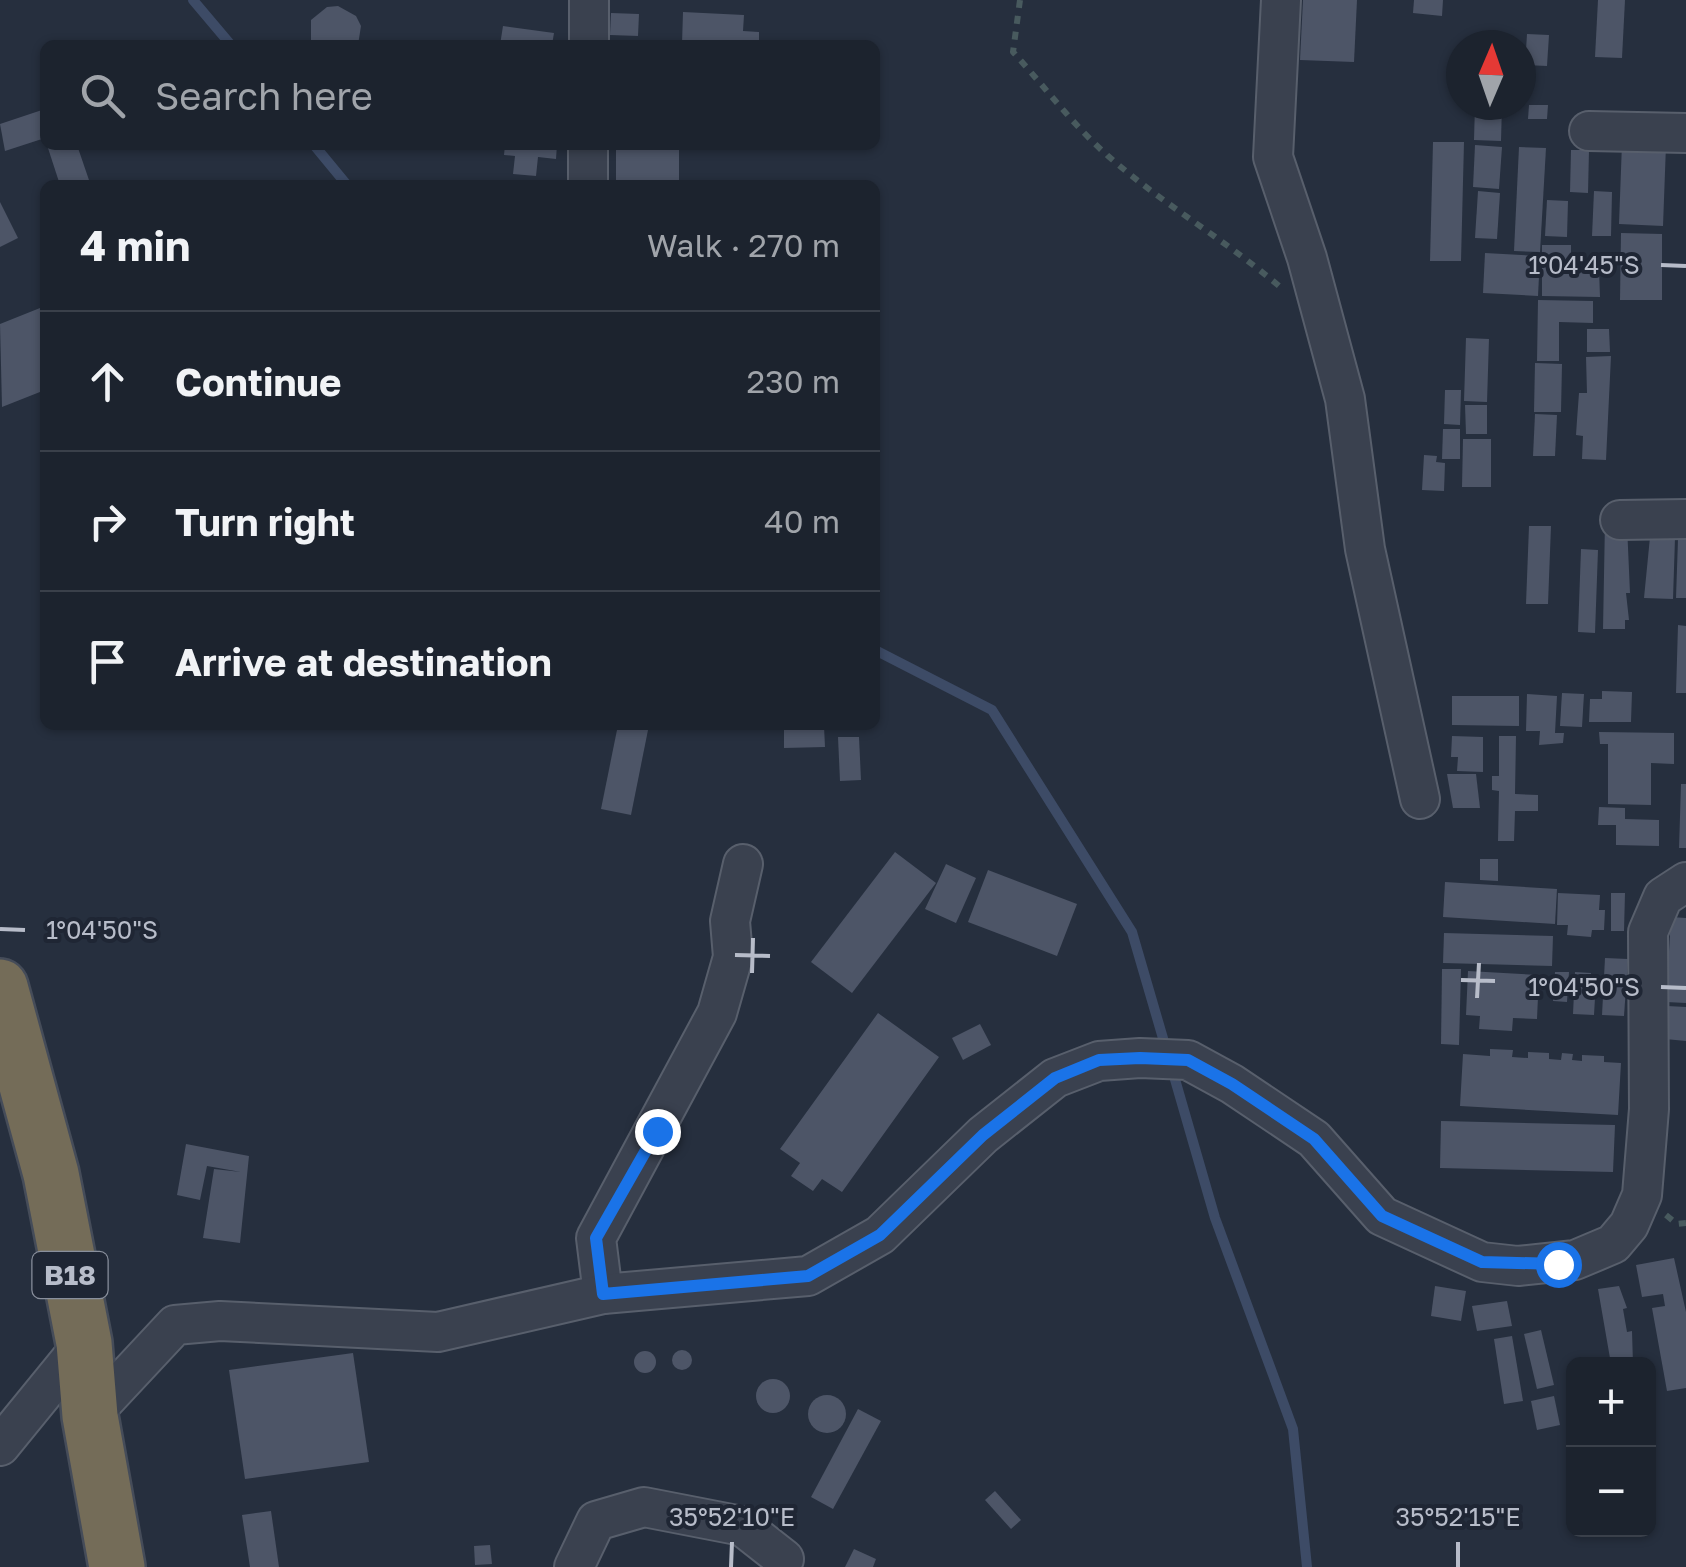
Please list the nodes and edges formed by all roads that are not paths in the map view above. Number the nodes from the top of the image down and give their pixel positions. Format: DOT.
graph roads {
  1 [pos="589,0"];
  2 [pos="1281,0"];
  3 [pos="589,40"];
  4 [pos="1589,131"];
  5 [pos="1686,133"];
  6 [pos="588,150"];
  7 [pos="588,180"];
  8 [pos="1686,519"];
  9 [pos="1620,520"];
  10 [pos="1420,799"];
  11 [pos="743,864"];
  12 [pos="1686,882"];
  13 [pos="0,987"];
  14 [pos="603,1294"];
  15 [pos="84,1342"];
  16 [pos="90,1416"];
  17 [pos="0,1446"];
  18 [pos="784,1560"];
  19 [pos="118,1567"];
  20 [pos="574,1567"];
  1 -- 3 [label="street"];
  2 -- 10 [label="street"];
  4 -- 5 [label="street"];
  6 -- 7 [label="street"];
  8 -- 9 [label="street"];
  11 -- 14 [label="street"];
  12 -- 14 [label="street"];
  13 -- 15 [label="highway, B18"];
  14 -- 16 [label="street"];
  15 -- 16 [label="highway, B18"];
  15 -- 17 [label="street"];
  16 -- 19 [label="highway, B18"];
  18 -- 20 [label="street"];
}
